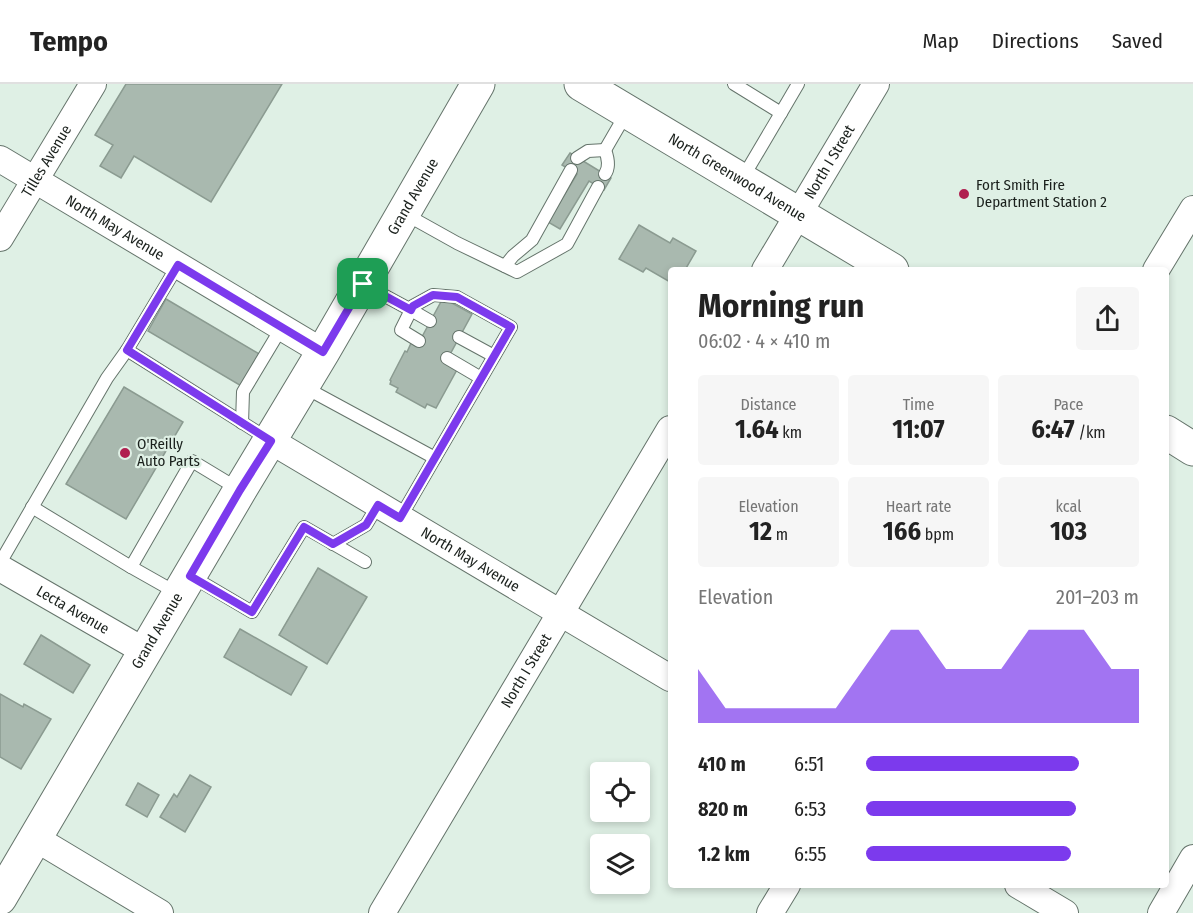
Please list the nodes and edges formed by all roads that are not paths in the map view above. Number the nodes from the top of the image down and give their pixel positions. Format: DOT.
graph roads {
  1 [pos="93,84"];
  2 [pos="478,84"];
  3 [pos="581,84"];
  4 [pos="734,84"];
  5 [pos="798,84"];
  6 [pos="876,84"];
  7 [pos="627,112"];
  8 [pos="781,113"];
  9 [pos="605,150"];
  10 [pos="577,158"];
  11 [pos="0,159"];
  12 [pos="571,170"];
  13 [pos="605,174"];
  14 [pos="35,180"];
  15 [pos="741,180"];
  16 [pos="598,187"];
  17 [pos="1193,209"];
  18 [pos="403,213"];
  19 [pos="798,214"];
  20 [pos="0,238"];
  21 [pos="178,265"];
  22 [pos="506,266"];
  23 [pos="767,267"];
  24 [pos="886,267"];
  25 [pos="1158,267"];
  26 [pos="363,284"];
  27 [pos="411,310"];
  28 [pos="430,321"];
  29 [pos="282,327"];
  30 [pos="459,337"];
  31 [pos="419,341"];
  32 [pos="127,350"];
  33 [pos="323,352"];
  34 [pos="494,356"];
  35 [pos="447,358"];
  36 [pos="481,378"];
  37 [pos="303,387"];
  38 [pos="242,423"];
  39 [pos="668,432"];
  40 [pos="1169,434"];
  41 [pos="271,441"];
  42 [pos="1193,449"];
  43 [pos="435,458"];
  44 [pos="240,490"];
  45 [pos="32,507"];
  46 [pos="389,512"];
  47 [pos="333,544"];
  48 [pos="365,562"];
  49 [pos="0,563"];
  50 [pos="132,567"];
  51 [pos="0,568"];
  52 [pos="185,585"];
  53 [pos="561,613"];
  54 [pos="146,652"];
  55 [pos="668,677"];
  56 [pos="35,838"];
  57 [pos="1193,858"];
  58 [pos="785,888"];
  59 [pos="1023,888"];
  60 [pos="0,898"];
  61 [pos="160,913"];
  62 [pos="382,913"];
  63 [pos="770,913"];
  64 [pos="1065,913"];
  65 [pos="1161,913"];
  1 -- 14 [label="street, Tilles Avenue"];
  2 -- 18 [label="main road, Grand Avenue"];
  3 -- 7 [label="main road, North Greenwood Avenue"];
  4 -- 8 [label="lane"];
  5 -- 8 [label="lane"];
  6 -- 19 [label="street, North I Street"];
  7 -- 9 [label="lane"];
  7 -- 15 [label="main road, North Greenwood Avenue"];
  8 -- 15 [label="lane"];
  9 -- 10 [label="lane"];
  9 -- 13 [label="lane"];
  11 -- 14 [label="street, North May Avenue"];
  12 -- 22 [label="lane"];
  14 -- 20 [label="street, Tilles Avenue"];
  14 -- 21 [label="street, North May Avenue"];
  15 -- 19 [label="main road, North Greenwood Avenue"];
  16 -- 22 [label="lane"];
  17 -- 25 [label="street"];
  18 -- 22 [label="lane"];
  18 -- 26 [label="main road, Grand Avenue"];
  19 -- 23 [label="street, North I Street"];
  19 -- 24 [label="main road, North Greenwood Avenue"];
  21 -- 29 [label="street, North May Avenue"];
  21 -- 32 [label="lane"];
  26 -- 27 [label="lane"];
  26 -- 33 [label="main road, Grand Avenue"];
  27 -- 28 [label="lane"];
  27 -- 31 [label="lane"];
  27 -- 34 [label="lane"];
  29 -- 33 [label="street, North May Avenue"];
  29 -- 38 [label="lane"];
  30 -- 34 [label="lane"];
  32 -- 38 [label="lane"];
  32 -- 45 [label="lane"];
  33 -- 37 [label="main road, Grand Avenue"];
  34 -- 36 [label="lane"];
  35 -- 36 [label="lane"];
  36 -- 43 [label="lane"];
  37 -- 41 [label="main road, Grand Avenue"];
  37 -- 43 [label="lane"];
  38 -- 41 [label="lane"];
  39 -- 53 [label="street, North I Street"];
  40 -- 42 [label="main road"];
  41 -- 44 [label="main road, Grand Avenue"];
  41 -- 46 [label="street, North May Avenue"];
  43 -- 46 [label="lane"];
  44 -- 50 [label="lane"];
  44 -- 52 [label="main road, Grand Avenue"];
  45 -- 49 [label="lane"];
  45 -- 50 [label="lane"];
  46 -- 47 [label="lane"];
  46 -- 53 [label="street, North May Avenue"];
  47 -- 48 [label="lane"];
  47 -- 52 [label="lane"];
  50 -- 52 [label="lane"];
  51 -- 54 [label="street, Lecta Avenue"];
  52 -- 54 [label="main road, Grand Avenue"];
  53 -- 55 [label="street, North May Avenue"];
  53 -- 62 [label="street, North I Street"];
  54 -- 56 [label="main road, Grand Avenue"];
  56 -- 60 [label="main road, Grand Avenue"];
  56 -- 61 [label="street"];
  57 -- 65 [label="street"];
  58 -- 63 [label="street"];
  59 -- 64 [label="street"];
}
